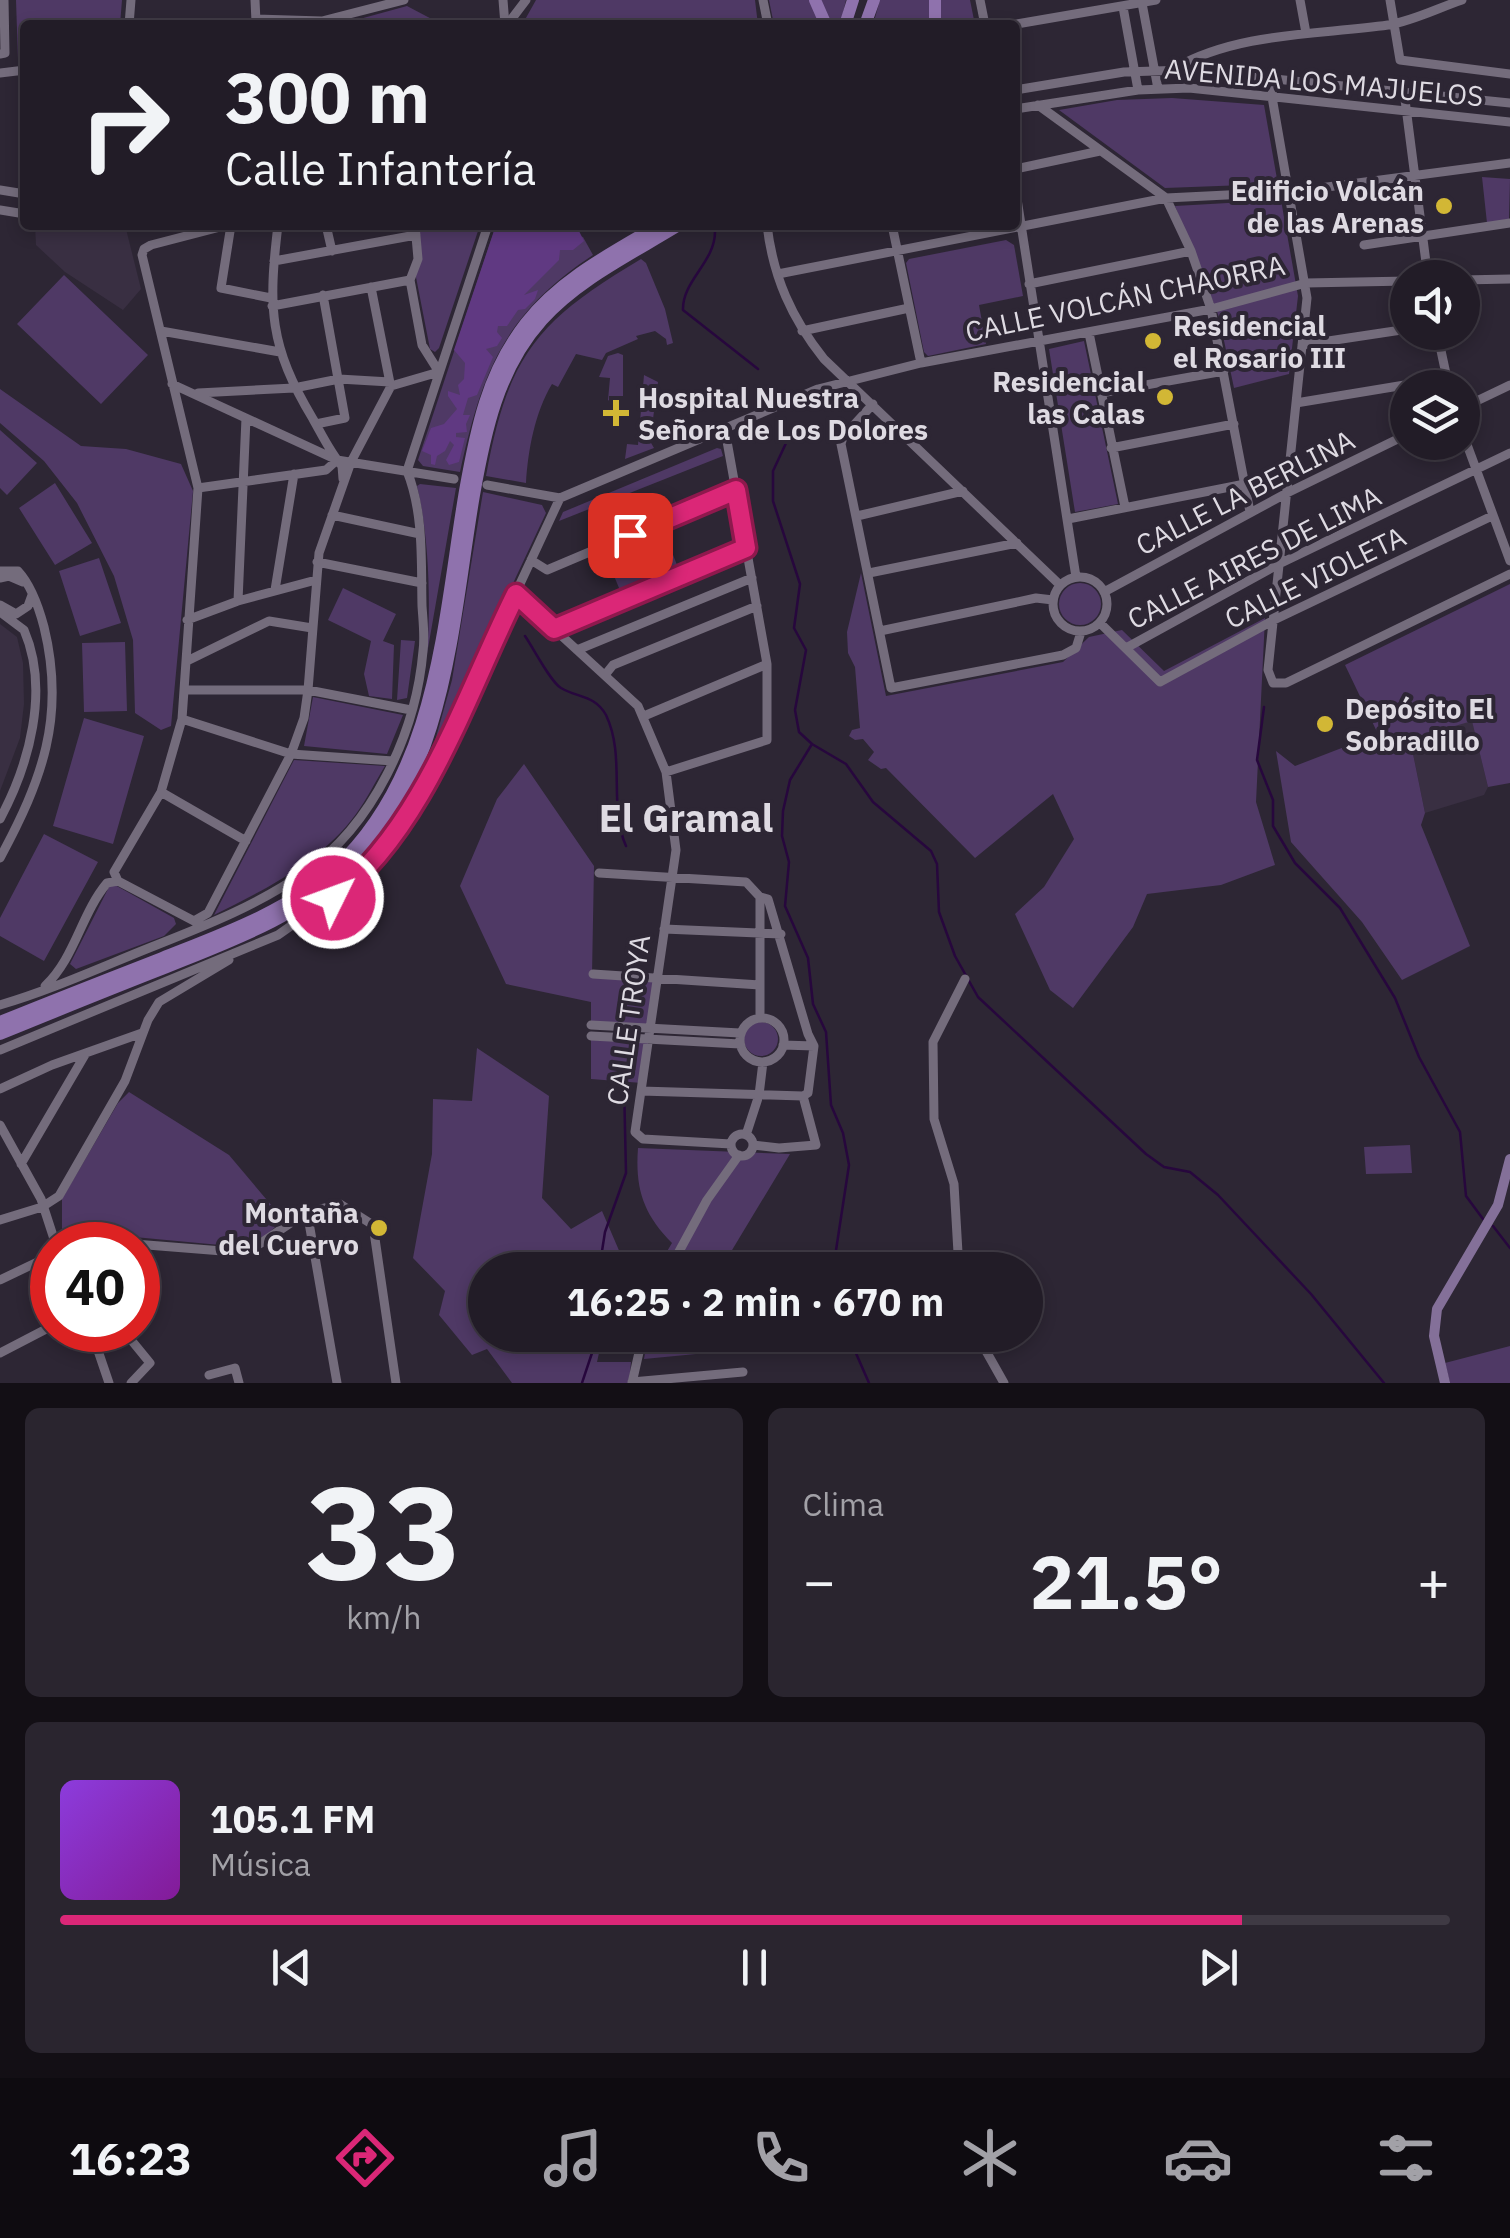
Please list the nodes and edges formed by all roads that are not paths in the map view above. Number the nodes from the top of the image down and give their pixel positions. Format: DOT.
graph roads {
  1 [pos="4,0"];
  2 [pos="404,0"];
  3 [pos="526,0"];
  4 [pos="1080,0"];
  5 [pos="1156,0"];
  6 [pos="1300,0"];
  7 [pos="1390,0"];
  8 [pos="1462,0"];
  9 [pos="1142,3"];
  10 [pos="1436,4"];
  11 [pos="1123,7"];
  12 [pos="1082,13"];
  13 [pos="334,20"];
  14 [pos="510,20"];
  15 [pos="1020,23"];
  16 [pos="1393,24"];
  17 [pos="1306,33"];
  18 [pos="0,54"];
  19 [pos="1172,70"];
  20 [pos="1135,71"];
  21 [pos="1156,71"];
  22 [pos="1510,74"];
  23 [pos="1274,78"];
  24 [pos="1020,89"];
  25 [pos="1138,90"];
  26 [pos="1158,90"];
  27 [pos="1404,92"];
  28 [pos="1272,96"];
  29 [pos="1510,103"];
  30 [pos="1038,104"];
  31 [pos="1020,109"];
  32 [pos="1406,111"];
  33 [pos="1510,122"];
  34 [pos="1100,151"];
  35 [pos="1510,163"];
  36 [pos="1020,168"];
  37 [pos="1415,176"];
  38 [pos="1289,192"];
  39 [pos="1166,198"];
  40 [pos="1020,220"];
  41 [pos="1510,223"];
  42 [pos="1021,227"];
  43 [pos="210,230"];
  44 [pos="229,230"];
  45 [pos="277,230"];
  46 [pos="327,230"];
  47 [pos="415,230"];
  48 [pos="486,230"];
  49 [pos="651,230"];
  50 [pos="670,230"];
  51 [pos="769,230"];
  52 [pos="893,230"];
  53 [pos="1006,230"];
  54 [pos="1423,237"];
  55 [pos="1364,245"];
  56 [pos="332,251"];
  57 [pos="897,251"];
  58 [pos="1190,251"];
  59 [pos="1426,260"];
  60 [pos="274,262"];
  61 [pos="778,274"];
  62 [pos="410,280"];
  63 [pos="1480,280"];
  64 [pos="1510,280"];
  65 [pos="1390,281"];
  66 [pos="1306,283"];
  67 [pos="1029,284"];
  68 [pos="371,287"];
  69 [pos="323,296"];
  70 [pos="271,302"];
  71 [pos="909,308"];
  72 [pos="1211,308"];
  73 [pos="161,331"];
  74 [pos="802,331"];
  75 [pos="1089,332"];
  76 [pos="1390,332"];
  77 [pos="1038,342"];
  78 [pos="1302,346"];
  79 [pos="280,352"];
  80 [pos="921,363"];
  81 [pos="1224,371"];
  82 [pos="439,372"];
  83 [pos="339,379"];
  84 [pos="849,382"];
  85 [pos="172,384"];
  86 [pos="390,384"];
  87 [pos="1510,385"];
  88 [pos="294,388"];
  89 [pos="1390,391"];
  90 [pos="195,393"];
  91 [pos="1101,393"];
  92 [pos="1480,399"];
  93 [pos="1296,403"];
  94 [pos="873,404"];
  95 [pos="246,418"];
  96 [pos="316,424"];
  97 [pos="1234,424"];
  98 [pos="725,430"];
  99 [pos="324,439"];
  100 [pos="295,441"];
  101 [pos="1390,443"];
  102 [pos="1111,448"];
  103 [pos="1510,453"];
  104 [pos="337,460"];
  105 [pos="1473,460"];
  106 [pos="351,462"];
  107 [pos="318,468"];
  108 [pos="1477,470"];
  109 [pos="407,472"];
  110 [pos="294,474"];
  111 [pos="454,479"];
  112 [pos="244,480"];
  113 [pos="1245,484"];
  114 [pos="342,485"];
  115 [pos="488,485"];
  116 [pos="198,488"];
  117 [pos="736,490"];
  118 [pos="963,491"];
  119 [pos="1287,493"];
  120 [pos="560,498"];
  121 [pos="1125,507"];
  122 [pos="1250,512"];
  123 [pos="332,516"];
  124 [pos="857,516"];
  125 [pos="1492,516"];
  126 [pos="1068,519"];
  127 [pos="420,534"];
  128 [pos="1016,543"];
  129 [pos="746,548"];
  130 [pos="532,560"];
  131 [pos="1510,561"];
  132 [pos="318,562"];
  133 [pos="1278,564"];
  134 [pos="868,572"];
  135 [pos="0,574"];
  136 [pos="1510,574"];
  137 [pos="1076,577"];
  138 [pos="752,578"];
  139 [pos="316,580"];
  140 [pos="422,584"];
  141 [pos="1060,585"];
  142 [pos="275,590"];
  143 [pos="31,591"];
  144 [pos="1104,592"];
  145 [pos="516,594"];
  146 [pos="238,600"];
  147 [pos="1053,600"];
  148 [pos="757,606"];
  149 [pos="0,608"];
  150 [pos="187,620"];
  151 [pos="1274,620"];
  152 [pos="1100,623"];
  153 [pos="312,628"];
  154 [pos="554,629"];
  155 [pos="880,631"];
  156 [pos="1081,632"];
  157 [pos="1126,648"];
  158 [pos="577,650"];
  159 [pos="187,661"];
  160 [pos="767,664"];
  161 [pos="605,676"];
  162 [pos="185,690"];
  163 [pos="308,690"];
  164 [pos="411,710"];
  165 [pos="644,716"];
  166 [pos="182,719"];
  167 [pos="291,754"];
  168 [pos="393,761"];
  169 [pos="666,772"];
  170 [pos="161,792"];
  171 [pos="0,818"];
  172 [pos="246,841"];
  173 [pos="0,858"];
  174 [pos="599,873"];
  175 [pos="672,877"];
  176 [pos="118,881"];
  177 [pos="760,897"];
  178 [pos="664,929"];
  179 [pos="760,934"];
  180 [pos="780,934"];
  181 [pos="244,950"];
  182 [pos="593,974"];
  183 [pos="658,978"];
  184 [pos="965,979"];
  185 [pos="760,985"];
  186 [pos="39,992"];
  187 [pos="0,1002"];
  188 [pos="0,1018"];
  189 [pos="760,1018"];
  190 [pos="18,1021"];
  191 [pos="650,1028"];
  192 [pos="142,1033"];
  193 [pos="808,1034"];
  194 [pos="0,1037"];
  195 [pos="648,1039"];
  196 [pos="740,1039"];
  197 [pos="783,1040"];
  198 [pos="814,1046"];
  199 [pos="0,1050"];
  200 [pos="86,1053"];
  201 [pos="764,1062"];
  202 [pos="0,1089"];
  203 [pos="641,1091"];
  204 [pos="759,1095"];
  205 [pos="804,1096"];
  206 [pos="0,1125"];
  207 [pos="750,1140"];
  208 [pos="731,1144"];
  209 [pos="738,1155"];
  210 [pos="1510,1159"];
  211 [pos="21,1164"];
  212 [pos="42,1206"];
  213 [pos="308,1217"];
  214 [pos="0,1220"];
  215 [pos="48,1222"];
  216 [pos="160,1246"];
  217 [pos="679,1252"];
  218 [pos="958,1252"];
  219 [pos="30,1266"];
  220 [pos="0,1280"];
  221 [pos="30,1337"];
  222 [pos="99,1352"];
  223 [pos="141,1352"];
  224 [pos="639,1352"];
  225 [pos="987,1352"];
  226 [pos="0,1353"];
  227 [pos="743,1372"];
  228 [pos="209,1375"];
  229 [pos="109,1383"];
  230 [pos="131,1383"];
  231 [pos="239,1383"];
  232 [pos="338,1383"];
  233 [pos="396,1383"];
  234 [pos="632,1383"];
  235 [pos="1004,1383"];
  236 [pos="1445,1383"];
  1 -- 18 [label="street"];
  2 -- 13 [label="street"];
  3 -- 14 [label="street"];
  4 -- 12 [label="street"];
  5 -- 9 [label="street"];
  6 -- 17 [label="street"];
  7 -- 16 [label="street"];
  8 -- 10 [label="street"];
  9 -- 11 [label="street"];
  9 -- 21 [label="street"];
  10 -- 16 [label="street"];
  11 -- 12 [label="street"];
  11 -- 20 [label="street"];
  12 -- 15 [label="street"];
  16 -- 17 [label="street"];
  16 -- 22 [label="street"];
  17 -- 19 [label="street"];
  19 -- 21 [label="street, AVENIDA LOS MAJUELOS"];
  19 -- 23 [label="street, AVENIDA LOS MAJUELOS"];
  20 -- 21 [label="street, AVENIDA LOS MAJUELOS"];
  20 -- 24 [label="street, AVENIDA LOS MAJUELOS"];
  20 -- 25 [label="street"];
  21 -- 26 [label="street"];
  23 -- 27 [label="street, AVENIDA LOS MAJUELOS"];
  23 -- 28 [label="street"];
  25 -- 26 [label="street, AVENIDA LOS MAJUELOS"];
  25 -- 30 [label="street, AVENIDA LOS MAJUELOS"];
  26 -- 28 [label="street, AVENIDA LOS MAJUELOS"];
  27 -- 29 [label="street, AVENIDA LOS MAJUELOS"];
  27 -- 32 [label="street"];
  28 -- 32 [label="street, AVENIDA LOS MAJUELOS"];
  28 -- 38 [label="street"];
  30 -- 31 [label="street, AVENIDA LOS MAJUELOS"];
  30 -- 34 [label="street"];
  32 -- 33 [label="street, AVENIDA LOS MAJUELOS"];
  32 -- 37 [label="street"];
  34 -- 36 [label="street"];
  34 -- 39 [label="street"];
  35 -- 37 [label="street"];
  37 -- 38 [label="street"];
  37 -- 54 [label="street"];
  38 -- 39 [label="street"];
  38 -- 66 [label="street"];
  39 -- 42 [label="street"];
  39 -- 58 [label="street"];
  40 -- 42 [label="street"];
  41 -- 54 [label="street"];
  42 -- 67 [label="street"];
  43 -- 73 [label="street"];
  44 -- 70 [label="street"];
  45 -- 60 [label="street"];
  46 -- 56 [label="street"];
  47 -- 56 [label="street"];
  47 -- 62 [label="street"];
  48 -- 82 [label="street"];
  49 -- 190 [label="highway"];
  50 -- 190 [label="highway"];
  51 -- 61 [label="street"];
  52 -- 57 [label="street"];
  53 -- 57 [label="street"];
  54 -- 55 [label="street"];
  54 -- 59 [label="street"];
  56 -- 60 [label="street"];
  57 -- 61 [label="street"];
  57 -- 71 [label="street"];
  58 -- 67 [label="street"];
  58 -- 72 [label="street"];
  60 -- 70 [label="street"];
  61 -- 74 [label="street"];
  62 -- 68 [label="street"];
  62 -- 82 [label="street"];
  63 -- 64 [label="street"];
  65 -- 66 [label="street, CALLE VOLCÁN CHAORRA"];
  66 -- 72 [label="street, CALLE VOLCÁN CHAORRA"];
  66 -- 78 [label="street"];
  67 -- 77 [label="street"];
  68 -- 69 [label="street"];
  68 -- 86 [label="street"];
  69 -- 70 [label="street"];
  69 -- 83 [label="street"];
  70 -- 79 [label="street"];
  71 -- 74 [label="street"];
  71 -- 80 [label="street"];
  72 -- 75 [label="street, CALLE VOLCÁN CHAORRA"];
  72 -- 81 [label="street"];
  73 -- 79 [label="street"];
  73 -- 85 [label="street"];
  74 -- 84 [label="street"];
  75 -- 77 [label="street, CALLE VOLCÁN CHAORRA"];
  75 -- 91 [label="street"];
  76 -- 78 [label="street"];
  77 -- 80 [label="street, CALLE VOLCÁN CHAORRA"];
  77 -- 126 [label="street"];
  78 -- 93 [label="street"];
  79 -- 88 [label="street"];
  80 -- 84 [label="street, CALLE VOLCÁN CHAORRA"];
  81 -- 91 [label="street"];
  81 -- 97 [label="street"];
  82 -- 86 [label="street"];
  82 -- 109 [label="street"];
  83 -- 86 [label="street"];
  83 -- 88 [label="street"];
  83 -- 96 [label="street"];
  84 -- 94 [label="street"];
  84 -- 98 [label="street, CALLE VOLCÁN CHAORRA"];
  85 -- 90 [label="street"];
  85 -- 116 [label="street"];
  86 -- 106 [label="street"];
  87 -- 92 [label="street"];
  88 -- 90 [label="street"];
  88 -- 96 [label="street"];
  89 -- 93 [label="street"];
  90 -- 95 [label="street"];
  91 -- 102 [label="street"];
  93 -- 119 [label="street"];
  94 -- 118 [label="street"];
  94 -- 124 [label="street"];
  95 -- 100 [label="street"];
  95 -- 112 [label="street"];
  96 -- 99 [label="street"];
  97 -- 102 [label="street"];
  97 -- 113 [label="street"];
  98 -- 117 [label="street"];
  98 -- 120 [label="street, CALLE VOLCÁN CHAORRA"];
  99 -- 100 [label="street"];
  99 -- 104 [label="street"];
  100 -- 104 [label="street"];
  100 -- 107 [label="street"];
  101 -- 119 [label="street, CALLE LA BERLINA"];
  102 -- 121 [label="street"];
  103 -- 108 [label="street, CALLE AIRES DE LIMA"];
  104 -- 106 [label="street"];
  104 -- 107 [label="street"];
  104 -- 114 [label="street"];
  105 -- 108 [label="street"];
  106 -- 109 [label="street"];
  106 -- 114 [label="street"];
  107 -- 110 [label="street"];
  108 -- 125 [label="street"];
  108 -- 133 [label="street, CALLE AIRES DE LIMA"];
  109 -- 111 [label="street"];
  109 -- 127 [label="street"];
  110 -- 112 [label="street"];
  110 -- 142 [label="street"];
  112 -- 116 [label="street"];
  112 -- 146 [label="street"];
  113 -- 121 [label="street"];
  113 -- 122 [label="street"];
  114 -- 123 [label="street"];
  115 -- 120 [label="street"];
  116 -- 150 [label="street"];
  117 -- 129 [label="street"];
  117 -- 130 [label="street"];
  118 -- 124 [label="street"];
  118 -- 128 [label="street"];
  119 -- 122 [label="street, CALLE LA BERLINA"];
  119 -- 133 [label="street"];
  120 -- 130 [label="street"];
  121 -- 126 [label="street"];
  122 -- 144 [label="street, CALLE LA BERLINA"];
  123 -- 127 [label="street"];
  123 -- 132 [label="street"];
  124 -- 134 [label="street"];
  125 -- 131 [label="street"];
  125 -- 151 [label="street, CALLE VIOLETA"];
  126 -- 137 [label="street"];
  127 -- 140 [label="street"];
  128 -- 134 [label="street"];
  128 -- 141 [label="street"];
  129 -- 138 [label="street"];
  129 -- 154 [label="street"];
  130 -- 145 [label="street"];
  132 -- 139 [label="street"];
  132 -- 140 [label="street"];
  133 -- 151 [label="street"];
  133 -- 157 [label="street, CALLE AIRES DE LIMA"];
  134 -- 155 [label="street"];
  135 -- 143 [label="street"];
  136 -- 151 [label="street"];
  137 -- 141 [label="street"];
  137 -- 144 [label="street"];
  138 -- 148 [label="street"];
  138 -- 158 [label="street"];
  139 -- 142 [label="street"];
  139 -- 153 [label="street"];
  140 -- 164 [label="street"];
  141 -- 147 [label="street"];
  142 -- 146 [label="street"];
  143 -- 149 [label="street"];
  143 -- 173 [label="street"];
  144 -- 152 [label="street"];
  145 -- 154 [label="street"];
  145 -- 181 [label="street"];
  146 -- 150 [label="street"];
  147 -- 155 [label="street"];
  147 -- 156 [label="street"];
  148 -- 160 [label="street"];
  148 -- 161 [label="street"];
  149 -- 171 [label="street"];
  150 -- 159 [label="street"];
  151 -- 157 [label="street, CALLE VIOLETA"];
  152 -- 156 [label="street"];
  152 -- 157 [label="street"];
  153 -- 159 [label="street"];
  153 -- 163 [label="street"];
  154 -- 158 [label="street"];
  155 -- 156 [label="street"];
  158 -- 161 [label="street"];
  159 -- 162 [label="street"];
  160 -- 165 [label="street"];
  160 -- 169 [label="street"];
  161 -- 165 [label="street"];
  162 -- 163 [label="street"];
  162 -- 166 [label="street"];
  163 -- 164 [label="street"];
  163 -- 167 [label="street"];
  164 -- 168 [label="street"];
  165 -- 169 [label="street, CALLE TROYA"];
  166 -- 167 [label="street"];
  166 -- 170 [label="street"];
  167 -- 168 [label="street"];
  167 -- 172 [label="street"];
  168 -- 186 [label="street"];
  169 -- 175 [label="street, CALLE TROYA"];
  170 -- 172 [label="street"];
  170 -- 176 [label="street"];
  172 -- 176 [label="street"];
  174 -- 175 [label="street"];
  175 -- 177 [label="street"];
  175 -- 178 [label="street, CALLE TROYA"];
  176 -- 186 [label="street"];
  177 -- 179 [label="street"];
  177 -- 180 [label="street"];
  178 -- 179 [label="street"];
  178 -- 183 [label="street, CALLE TROYA"];
  179 -- 180 [label="street"];
  179 -- 185 [label="street"];
  180 -- 193 [label="street"];
  181 -- 192 [label="street"];
  181 -- 199 [label="street"];
  182 -- 183 [label="street"];
  183 -- 185 [label="street"];
  183 -- 191 [label="street, CALLE TROYA"];
  184 -- 218 [label="street"];
  185 -- 189 [label="street"];
  186 -- 187 [label="street"];
  188 -- 190 [label="highway"];
  189 -- 196 [label="street"];
  189 -- 197 [label="street"];
  190 -- 194 [label="highway"];
  191 -- 195 [label="street, CALLE TROYA"];
  191 -- 195 [label="street"];
  191 -- 196 [label="street"];
  192 -- 200 [label="street"];
  192 -- 212 [label="street"];
  193 -- 197 [label="street"];
  193 -- 198 [label="street"];
  195 -- 196 [label="street"];
  195 -- 203 [label="street, CALLE TROYA"];
  196 -- 201 [label="street"];
  197 -- 198 [label="street"];
  197 -- 201 [label="street"];
  198 -- 205 [label="street"];
  200 -- 202 [label="street"];
  200 -- 211 [label="street"];
  201 -- 204 [label="street"];
  203 -- 204 [label="street"];
  203 -- 208 [label="street, CALLE TROYA"];
  204 -- 205 [label="street"];
  204 -- 207 [label="street"];
  205 -- 207 [label="street"];
  206 -- 211 [label="street"];
  207 -- 208 [label="street"];
  207 -- 209 [label="street"];
  208 -- 209 [label="street"];
  209 -- 217 [label="street"];
  210 -- 236 [label="main road"];
  211 -- 212 [label="street"];
  212 -- 214 [label="street"];
  212 -- 215 [label="street"];
  213 -- 216 [label="street"];
  213 -- 232 [label="street"];
  213 -- 233 [label="street"];
  219 -- 220 [label="street"];
  221 -- 226 [label="street"];
  222 -- 229 [label="street"];
  223 -- 230 [label="street"];
  224 -- 234 [label="street"];
  225 -- 235 [label="street"];
  227 -- 234 [label="street"];
  228 -- 231 [label="street"];
}
